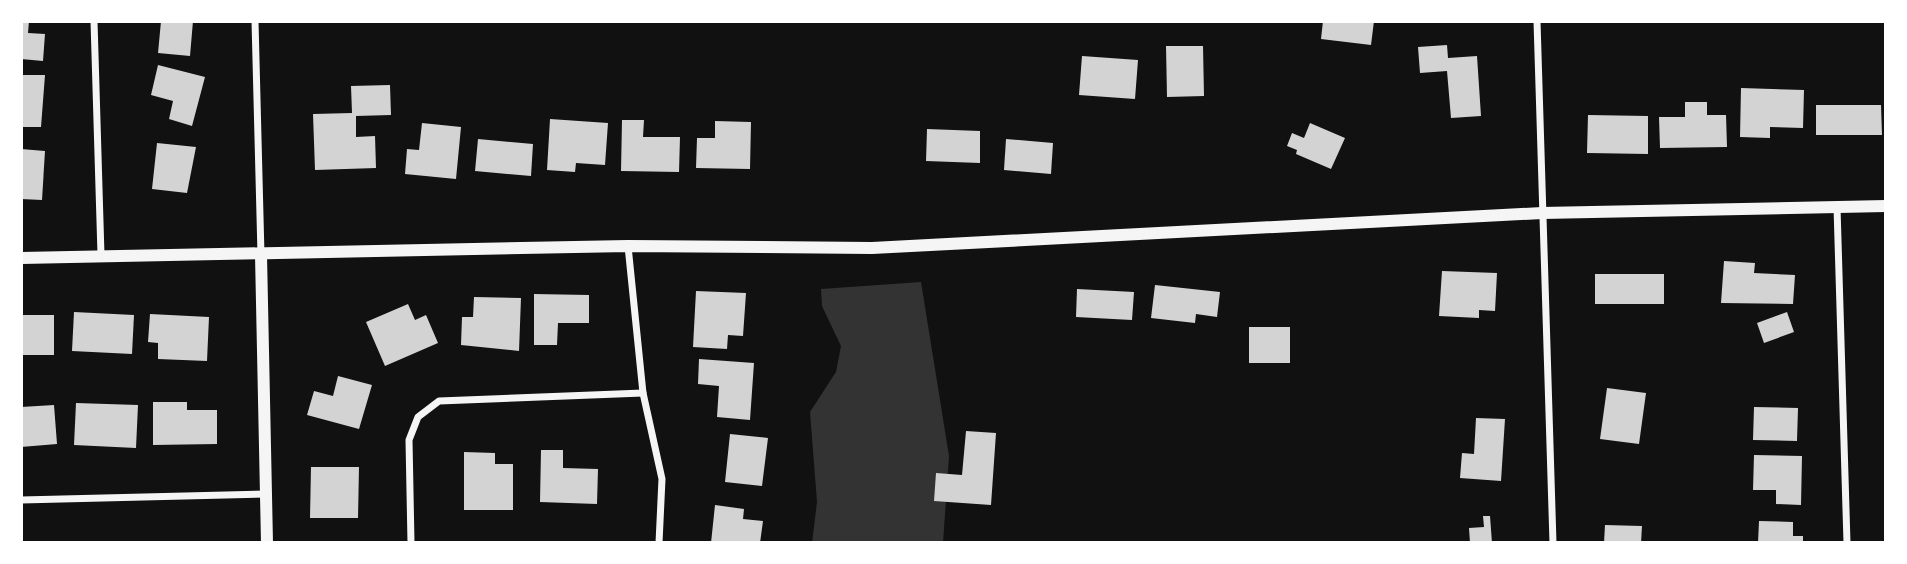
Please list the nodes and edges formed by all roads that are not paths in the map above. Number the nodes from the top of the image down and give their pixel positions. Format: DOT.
graph roads {
  1 [pos="94,21"];
  2 [pos="255,21"];
  3 [pos="1537,21"];
  4 [pos="1886,206"];
  5 [pos="1837,207"];
  6 [pos="1542,213"];
  7 [pos="628,246"];
  8 [pos="261,255"];
  9 [pos="102,256"];
  10 [pos="21,258"];
  11 [pos="643,393"];
  12 [pos="268,494"];
  13 [pos="21,500"];
  14 [pos="267,543"];
  15 [pos="411,543"];
  16 [pos="659,543"];
  17 [pos="1553,543"];
  18 [pos="1847,543"];
  1 -- 9 [label="street"];
  2 -- 8 [label="street"];
  3 -- 6 [label="street"];
  4 -- 5 [label="street"];
  5 -- 6 [label="street"];
  5 -- 18 [label="street"];
  6 -- 7 [label="street"];
  6 -- 17 [label="street"];
  7 -- 8 [label="street"];
  7 -- 11 [label="street"];
  8 -- 9 [label="street"];
  8 -- 12 [label="street"];
  9 -- 10 [label="street"];
  11 -- 15 [label="street"];
  11 -- 16 [label="street"];
  12 -- 13 [label="street"];
  12 -- 14 [label="street"];
}
